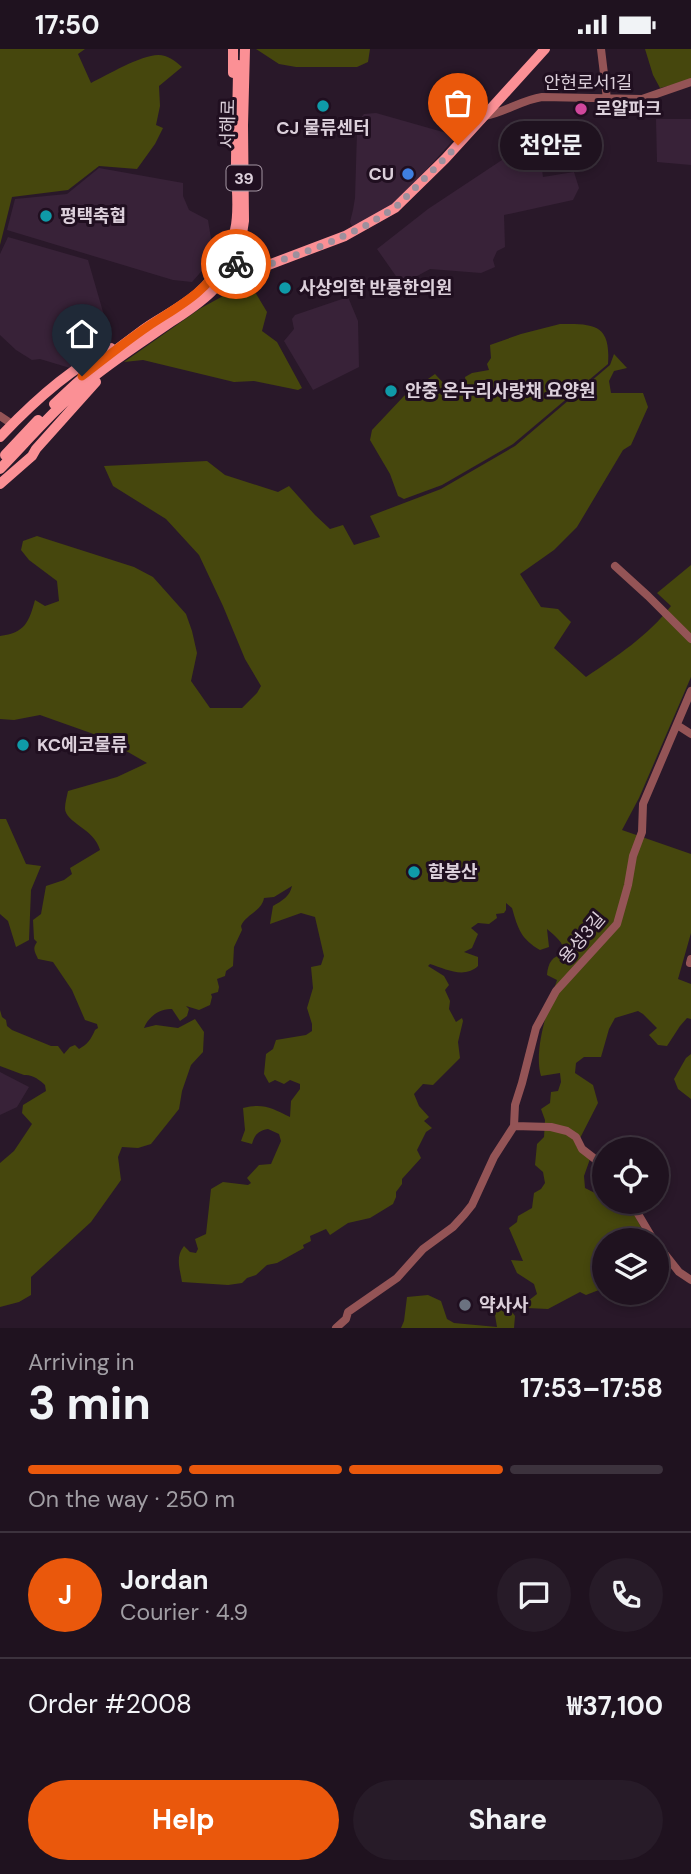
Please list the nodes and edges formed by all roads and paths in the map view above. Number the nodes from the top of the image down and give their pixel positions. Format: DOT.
graph roads {
  1 [pos="236,49"];
  2 [pos="245,49"];
  3 [pos="250,49"];
  4 [pos="545,49"];
  5 [pos="601,49"];
  6 [pos="691,82"];
  7 [pos="245,91"];
  8 [pos="607,99"];
  9 [pos="485,116"];
  10 [pos="228,261"];
  11 [pos="128,341"];
  12 [pos="109,365"];
  13 [pos="0,416"];
  14 [pos="12,424"];
  15 [pos="0,437"];
  16 [pos="0,460"];
  17 [pos="0,469"];
  18 [pos="0,484"];
  19 [pos="615,566"];
  20 [pos="691,639"];
  21 [pos="691,691"];
  22 [pos="677,726"];
  23 [pos="691,734"];
  24 [pos="511,1130"];
  25 [pos="592,1157"];
  26 [pos="669,1260"];
  27 [pos="691,1280"];
  28 [pos="336,1328"];
  1 -- 10 [label="main road, 서해로 / 39"];
  2 -- 7 [label="main road, 서해로 / 39"];
  3 -- 7 [label="main road"];
  4 -- 9 [label="main road"];
  5 -- 8 [label="street"];
  6 -- 8 [label="street, 안현로서1길"];
  7 -- 10 [label="main road, 서해로 / 39"];
  8 -- 9 [label="street, 안현로서1길"];
  9 -- 10 [label="main road"];
  10 -- 11 [label="main road, 서해로 / 39"];
  10 -- 12 [label="main road, 서해로 / 39"];
  11 -- 14 [label="main road"];
  11 -- 16 [label="main road, 서해로 / 39"];
  12 -- 17 [label="main road, 서해로 / 39"];
  12 -- 18 [label="main road"];
  13 -- 14 [label="street"];
  14 -- 15 [label="main road"];
  19 -- 20 [label="street"];
  21 -- 22 [label="street, 용성3길"];
  22 -- 23 [label="street"];
  22 -- 24 [label="street, 용성3길"];
  24 -- 25 [label="street"];
  24 -- 28 [label="street, 용성3길"];
  26 -- 27 [label="street"];
}
